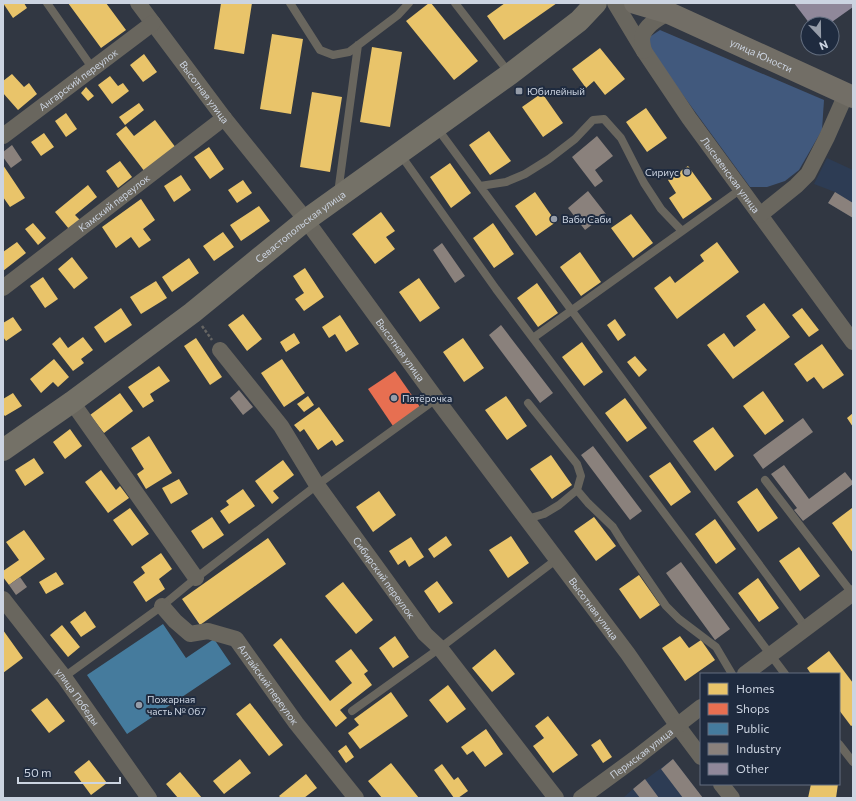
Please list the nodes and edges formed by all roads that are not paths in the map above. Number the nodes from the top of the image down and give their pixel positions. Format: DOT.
graph roads {
  1 [pos="47,3"];
  2 [pos="138,3"];
  3 [pos="290,3"];
  4 [pos="409,3"];
  5 [pos="455,3"];
  6 [pos="596,3"];
  7 [pos="615,3"];
  8 [pos="635,3"];
  9 [pos="663,8"];
  10 [pos="153,23"];
  11 [pos="358,46"];
  12 [pos="644,51"];
  13 [pos="93,68"];
  14 [pos="510,74"];
  15 [pos="850,95"];
  16 [pos="224,118"];
  17 [pos="436,127"];
  18 [pos="3,136"];
  19 [pos="399,154"];
  20 [pos="480,186"];
  21 [pos="741,189"];
  22 [pos="337,198"];
  23 [pos="760,215"];
  24 [pos="306,220"];
  25 [pos="682,231"];
  26 [pos="3,288"];
  27 [pos="571,310"];
  28 [pos="533,338"];
  29 [pos="853,342"];
  30 [pos="220,350"];
  31 [pos="436,399"];
  32 [pos="72,402"];
  33 [pos="528,403"];
  34 [pos="3,450"];
  35 [pos="765,480"];
  36 [pos="317,485"];
  37 [pos="577,490"];
  38 [pos="527,519"];
  39 [pos="557,559"];
  40 [pos="196,578"];
  41 [pos="853,593"];
  42 [pos="3,599"];
  43 [pos="162,606"];
  44 [pos="806,628"];
  45 [pos="440,648"];
  46 [pos="770,655"];
  47 [pos="731,673"];
  48 [pos="746,673"];
  49 [pos="784,673"];
  50 [pos="64,677"];
  51 [pos="700,708"];
  52 [pos="352,711"];
  53 [pos="677,725"];
  54 [pos="840,745"];
  55 [pos="700,756"];
  56 [pos="853,762"];
  57 [pos="722,785"];
  58 [pos="149,798"];
  59 [pos="356,798"];
  60 [pos="556,798"];
  61 [pos="581,798"];
  62 [pos="732,798"];
  1 -- 13 [label="lane"];
  2 -- 10 [label="street, Высотная улица"];
  3 -- 11 [label="lane"];
  4 -- 11 [label="lane"];
  5 -- 14 [label="lane"];
  6 -- 14 [label="street, Севастопольская улица"];
  7 -- 12 [label="street, Лысьвенская улица"];
  8 -- 9 [label="main road"];
  9 -- 12 [label="street"];
  9 -- 15 [label="main road, улица Юности"];
  10 -- 13 [label="street, Ангарский переулок"];
  10 -- 16 [label="street, Высотная улица"];
  11 -- 22 [label="lane"];
  12 -- 21 [label="street, Лысьвенская улица"];
  13 -- 18 [label="street, Ангарский переулок"];
  14 -- 17 [label="street, Севастопольская улица"];
  15 -- 23 [label="street"];
  16 -- 24 [label="street, Высотная улица"];
  16 -- 26 [label="street, Камский переулок"];
  17 -- 19 [label="street, Севастопольская улица"];
  17 -- 20 [label="lane"];
  19 -- 22 [label="street, Севастопольская улица"];
  19 -- 28 [label="lane"];
  20 -- 25 [label="lane"];
  20 -- 27 [label="lane"];
  21 -- 23 [label="street, Лысьвенская улица"];
  21 -- 25 [label="lane"];
  22 -- 24 [label="street, Севастопольская улица"];
  23 -- 29 [label="street, Лысьвенская улица"];
  24 -- 31 [label="street, Высотная улица"];
  24 -- 32 [label="street, Севастопольская улица"];
  25 -- 27 [label="lane"];
  27 -- 28 [label="lane"];
  27 -- 44 [label="lane"];
  28 -- 46 [label="lane"];
  30 -- 36 [label="street, Сибирский переулок"];
  31 -- 36 [label="lane"];
  31 -- 38 [label="street, Высотная улица"];
  32 -- 34 [label="street, Севастопольская улица"];
  32 -- 40 [label="street"];
  33 -- 37 [label="lane"];
  35 -- 41 [label="lane"];
  36 -- 40 [label="lane"];
  36 -- 45 [label="street, Сибирский переулок"];
  37 -- 38 [label="lane"];
  37 -- 47 [label="lane"];
  38 -- 39 [label="street, Высотная улица"];
  39 -- 45 [label="lane"];
  39 -- 53 [label="street, Высотная улица"];
  40 -- 43 [label="lane"];
  41 -- 44 [label="street"];
  42 -- 50 [label="street, улица Победы"];
  43 -- 50 [label="lane"];
  43 -- 59 [label="street, Алтайский переулок"];
  44 -- 46 [label="street"];
  45 -- 52 [label="lane"];
  45 -- 60 [label="street, Сибирский переулок"];
  46 -- 48 [label="street"];
  46 -- 49 [label="lane"];
  50 -- 58 [label="street, улица Победы"];
  51 -- 53 [label="street, Пермская улица"];
  53 -- 55 [label="street, Высотная улица"];
  53 -- 61 [label="street, Пермская улица"];
  54 -- 56 [label="lane"];
  57 -- 62 [label="street"];
}
